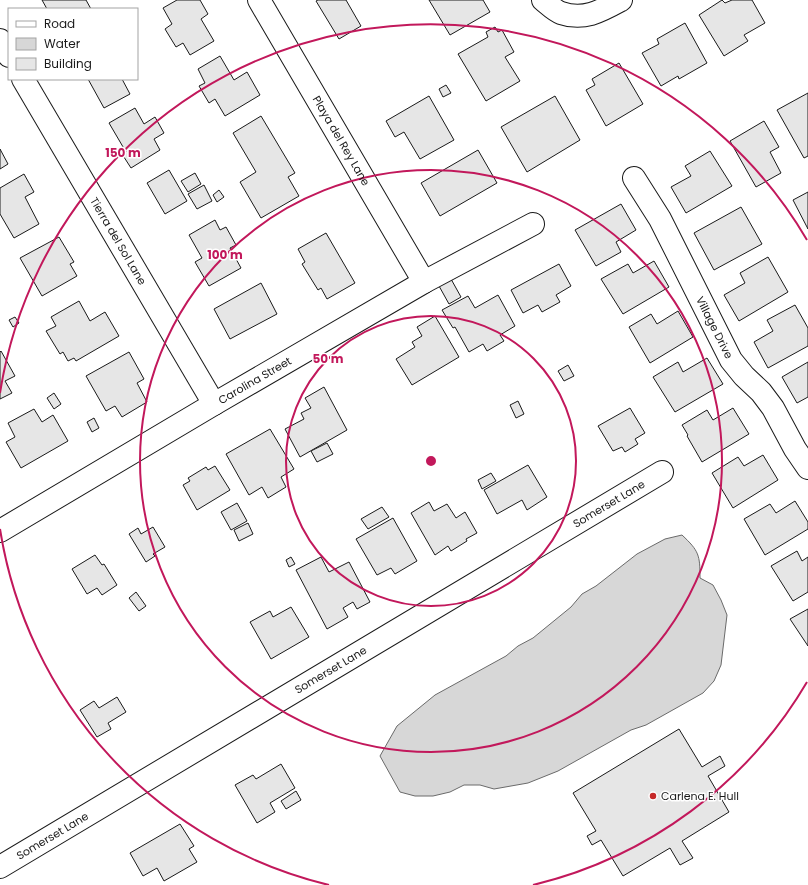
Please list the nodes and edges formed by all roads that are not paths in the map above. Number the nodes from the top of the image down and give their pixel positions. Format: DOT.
graph roads {
  1 [pos="259,0"];
  2 [pos="543,0"];
  3 [pos="621,0"];
  4 [pos="0,40"];
  5 [pos="8,54"];
  6 [pos="24,80"];
  7 [pos="634,178"];
  8 [pos="533,224"];
  9 [pos="424,282"];
  10 [pos="214,404"];
  11 [pos="808,468"];
  12 [pos="662,472"];
  13 [pos="0,531"];
  14 [pos="0,867"];
  1 -- 9 [label="street, Playa del Rey Lane"];
  2 -- 3 [label="street"];
  4 -- 5 [label="street"];
  6 -- 10 [label="street, Tierra del Sol Lane"];
  7 -- 11 [label="street, Village Drive"];
  8 -- 9 [label="street, Carolina Street"];
  9 -- 10 [label="street, Carolina Street"];
  10 -- 13 [label="street, Carolina Street"];
  12 -- 14 [label="street, Somerset Lane"];
}
